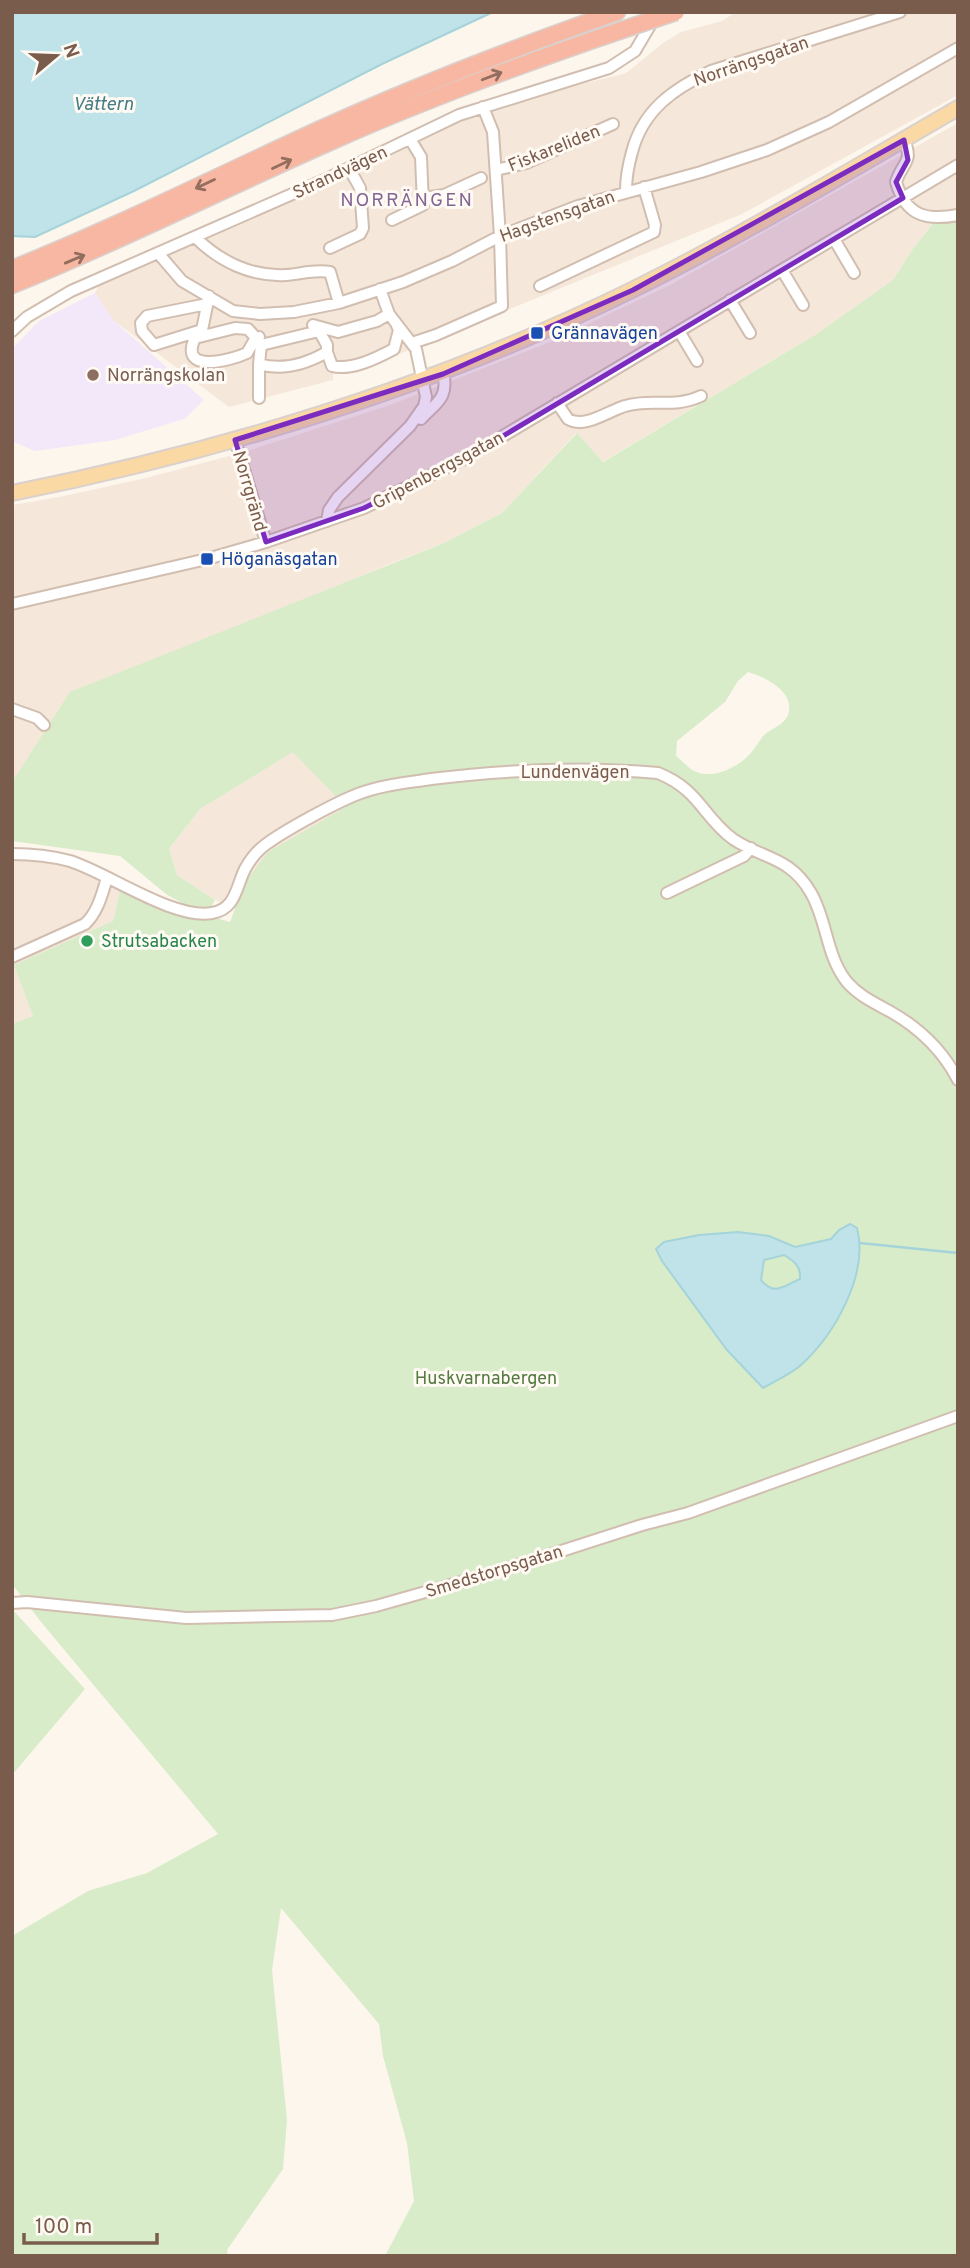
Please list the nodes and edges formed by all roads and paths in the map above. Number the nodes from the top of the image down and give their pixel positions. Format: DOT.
graph roads {
  1 [pos="617,12"];
  2 [pos="657,12"];
  3 [pos="676,12"];
  4 [pos="900,12"];
  5 [pos="958,48"];
  6 [pos="483,107"];
  7 [pos="958,108"];
  8 [pos="613,124"];
  9 [pos="410,139"];
  10 [pos="904,140"];
  11 [pos="958,165"];
  12 [pos="349,168"];
  13 [pos="496,170"];
  14 [pos="481,178"];
  15 [pos="644,187"];
  16 [pos="626,191"];
  17 [pos="424,198"];
  18 [pos="903,198"];
  19 [pos="958,215"];
  20 [pos="392,220"];
  21 [pos="500,236"];
  22 [pos="195,237"];
  23 [pos="834,239"];
  24 [pos="330,248"];
  25 [pos="159,253"];
  26 [pos="12,269"];
  27 [pos="782,270"];
  28 [pos="854,274"];
  29 [pos="12,285"];
  30 [pos="540,286"];
  31 [pos="380,289"];
  32 [pos="208,300"];
  33 [pos="730,300"];
  34 [pos="339,303"];
  35 [pos="803,305"];
  36 [pos="302,310"];
  37 [pos="260,314"];
  38 [pos="392,319"];
  39 [pos="316,328"];
  40 [pos="12,331"];
  41 [pos="679,331"];
  42 [pos="750,333"];
  43 [pos="259,340"];
  44 [pos="412,343"];
  45 [pos="327,352"];
  46 [pos="697,362"];
  47 [pos="259,364"];
  48 [pos="443,372"];
  49 [pos="423,380"];
  50 [pos="701,396"];
  51 [pos="259,398"];
  52 [pos="557,404"];
  53 [pos="410,426"];
  54 [pos="235,440"];
  55 [pos="12,493"];
  56 [pos="327,521"];
  57 [pos="265,542"];
  58 [pos="12,604"];
  59 [pos="12,709"];
  60 [pos="44,725"];
  61 [pos="751,848"];
  62 [pos="12,854"];
  63 [pos="107,878"];
  64 [pos="667,893"];
  65 [pos="12,957"];
  66 [pos="958,1080"];
  67 [pos="958,1403"];
  68 [pos="957,1416"];
  69 [pos="12,1603"];
  1 -- 26 [label="highway, one-way"];
  2 -- 6 [label="street, Strandvägen"];
  29 -- 3 [label="highway, one-way, bridge"];
  4 -- 16 [label="street, Norrängsgatan"];
  5 -- 15 [label="street, Hagstensgatan"];
  6 -- 9 [label="street, Strandvägen"];
  6 -- 13 [label="street, Fiskareliden"];
  7 -- 10 [label="main road"];
  8 -- 13 [label="street, Fiskareliden"];
  9 -- 12 [label="street, Strandvägen"];
  9 -- 17 [label="street"];
  10 -- 18 [label="street"];
  10 -- 48 [label="main road"];
  11 -- 18 [label="street, Gripenbergsgatan"];
  12 -- 22 [label="street, Strandvägen"];
  12 -- 24 [label="street"];
  13 -- 21 [label="street, Fiskareliden"];
  14 -- 17 [label="street"];
  15 -- 16 [label="street, Hagstensgatan"];
  15 -- 30 [label="street"];
  16 -- 21 [label="street, Hagstensgatan"];
  17 -- 20 [label="street"];
  18 -- 19 [label="street"];
  18 -- 23 [label="street, Gripenbergsgatan"];
  21 -- 31 [label="street, Hagstensgatan"];
  21 -- 44 [label="street, Fiskareliden"];
  22 -- 25 [label="street, Strandvägen"];
  22 -- 34 [label="street"];
  23 -- 27 [label="street, Gripenbergsgatan"];
  23 -- 28 [label="street"];
  25 -- 32 [label="street, Hagstensgatan"];
  25 -- 40 [label="street, Strandvägen"];
  27 -- 33 [label="street, Gripenbergsgatan"];
  27 -- 35 [label="street"];
  31 -- 34 [label="street, Hagstensgatan"];
  31 -- 38 [label="street"];
  32 -- 32 [label="street"];
  32 -- 37 [label="street, Hagstensgatan"];
  33 -- 41 [label="street, Gripenbergsgatan"];
  33 -- 42 [label="street"];
  34 -- 36 [label="street, Hagstensgatan"];
  36 -- 37 [label="street, Hagstensgatan"];
  36 -- 39 [label="street"];
  37 -- 43 [label="street"];
  38 -- 39 [label="street"];
  38 -- 44 [label="street"];
  38 -- 45 [label="street"];
  39 -- 43 [label="street"];
  39 -- 45 [label="street"];
  41 -- 46 [label="street"];
  41 -- 52 [label="street, Gripenbergsgatan"];
  43 -- 43 [label="street"];
  43 -- 47 [label="street"];
  44 -- 49 [label="street"];
  45 -- 47 [label="street"];
  47 -- 51 [label="street"];
  48 -- 49 [label="main road"];
  48 -- 53 [label="street"];
  49 -- 53 [label="street"];
  49 -- 54 [label="main road"];
  50 -- 52 [label="street"];
  52 -- 56 [label="street, Gripenbergsgatan"];
  53 -- 56 [label="street"];
  54 -- 55 [label="main road"];
  54 -- 57 [label="street, Norrgränd"];
  56 -- 57 [label="street, Gripenbergsgatan"];
  57 -- 58 [label="street, Gripenbergsgatan"];
  59 -- 60 [label="street"];
  61 -- 63 [label="street, Lundenvägen"];
  61 -- 64 [label="street"];
  61 -- 66 [label="street, Lundenvägen"];
  62 -- 63 [label="street, Lundenvägen"];
  63 -- 65 [label="street"];
  67 -- 68 [label="street"];
  68 -- 69 [label="street, Smedstorpsgatan"];
}
